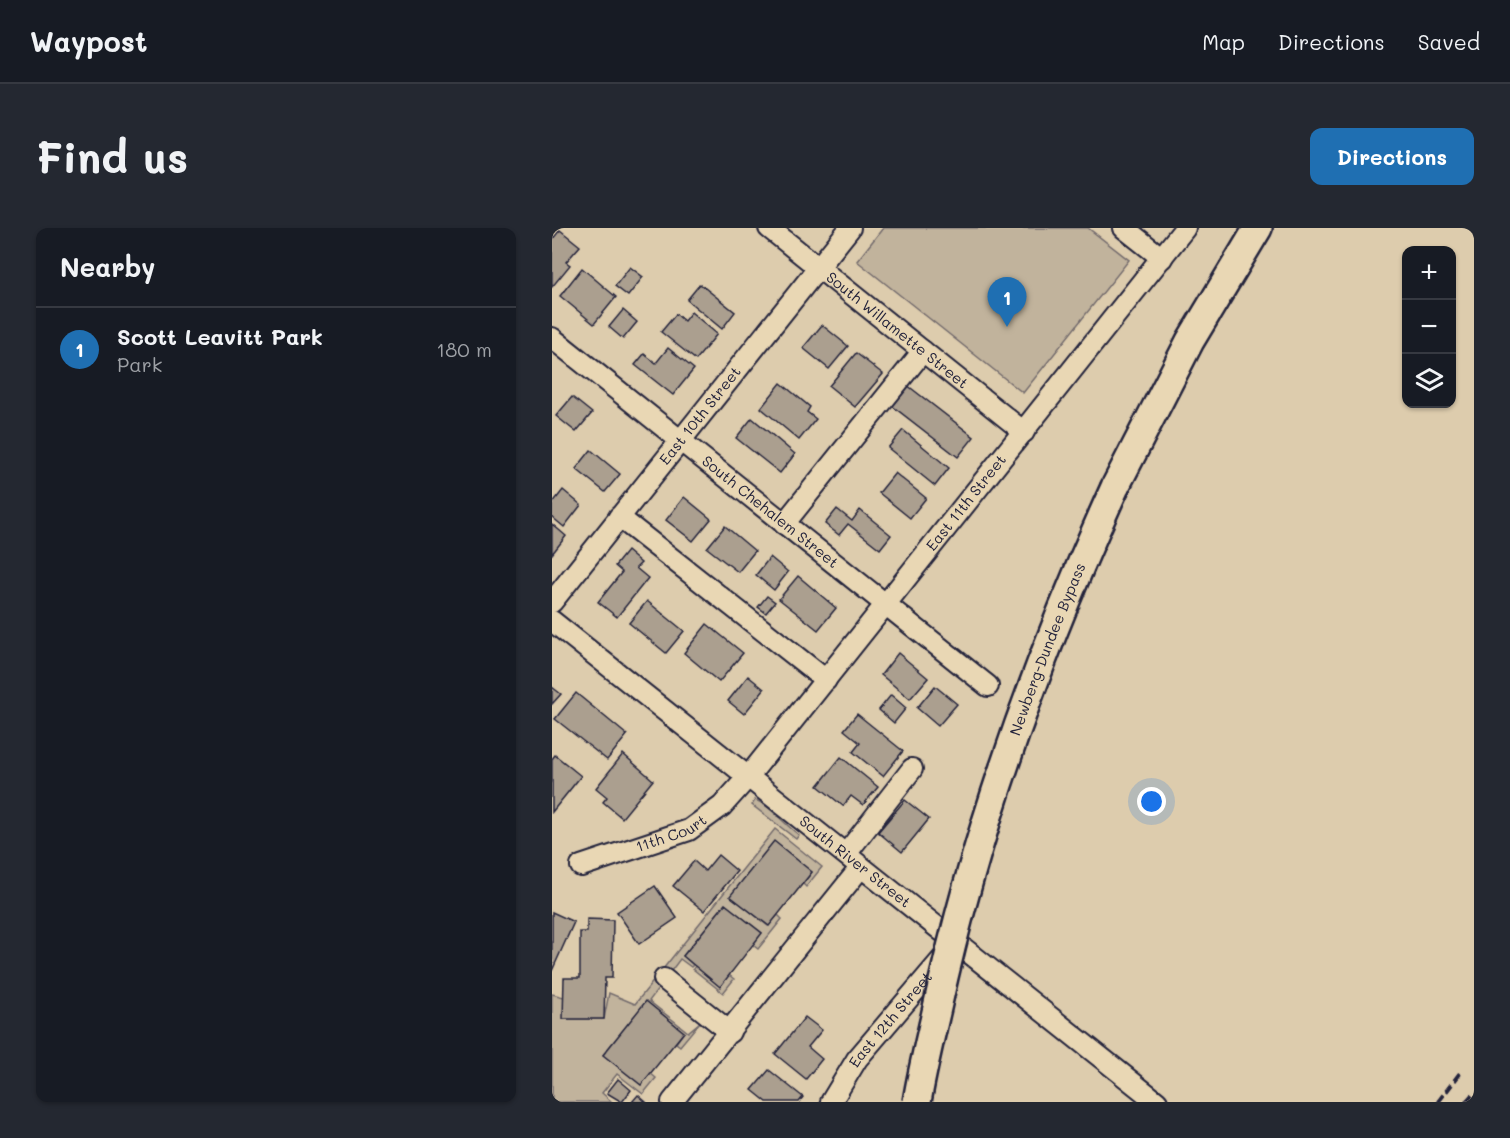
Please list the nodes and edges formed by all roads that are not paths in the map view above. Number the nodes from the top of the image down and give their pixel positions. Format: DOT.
graph roads {
  1 [pos="769,228"];
  2 [pos="850,228"];
  3 [pos="1124,228"];
  4 [pos="1185,228"];
  5 [pos="1258,228"];
  6 [pos="1162,258"];
  7 [pos="818,268"];
  8 [pos="552,338"];
  9 [pos="923,351"];
  10 [pos="1024,432"];
  11 [pos="680,441"];
  12 [pos="620,517"];
  13 [pos="784,524"];
  14 [pos="552,602"];
  15 [pos="885,605"];
  16 [pos="552,621"];
  17 [pos="826,680"];
  18 [pos="988,686"];
  19 [pos="912,769"];
  20 [pos="748,777"];
  21 [pos="846,854"];
  22 [pos="581,866"];
  23 [pos="861,867"];
  24 [pos="957,942"];
  25 [pos="664,979"];
  26 [pos="730,1032"];
  27 [pos="672,1102"];
  28 [pos="831,1102"];
  29 [pos="917,1102"];
  30 [pos="1157,1102"];
  1 -- 7 [label="street, South Willamette Street"];
  2 -- 7 [label="street, East 10th Street"];
  3 -- 6 [label="street"];
  4 -- 6 [label="street, East 11th Street"];
  5 -- 29 [label="highway, Newberg-Dundee Bypass, bridge"];
  6 -- 10 [label="street, East 11th Street"];
  7 -- 9 [label="street, South Willamette Street"];
  7 -- 11 [label="street, East 10th Street"];
  8 -- 11 [label="street, South Chehalem Street"];
  9 -- 10 [label="street, South Willamette Street"];
  9 -- 13 [label="street"];
  10 -- 15 [label="street, East 11th Street"];
  11 -- 12 [label="street, East 10th Street"];
  11 -- 13 [label="street, South Chehalem Street"];
  12 -- 14 [label="street, East 10th Street"];
  12 -- 17 [label="street"];
  13 -- 15 [label="street, South Chehalem Street"];
  15 -- 17 [label="street, East 11th Street"];
  15 -- 18 [label="street, South Chehalem Street"];
  16 -- 20 [label="street, South River Street"];
  17 -- 20 [label="street, East 11th Street"];
  19 -- 21 [label="street"];
  20 -- 21 [label="street, South River Street"];
  20 -- 22 [label="street, 11th Court"];
  21 -- 23 [label="street, South River Street"];
  23 -- 24 [label="street, South River Street"];
  23 -- 26 [label="street"];
  24 -- 28 [label="street, East 12th Street"];
  24 -- 30 [label="street, South River Street"];
  25 -- 26 [label="street"];
  26 -- 27 [label="street"];
}
